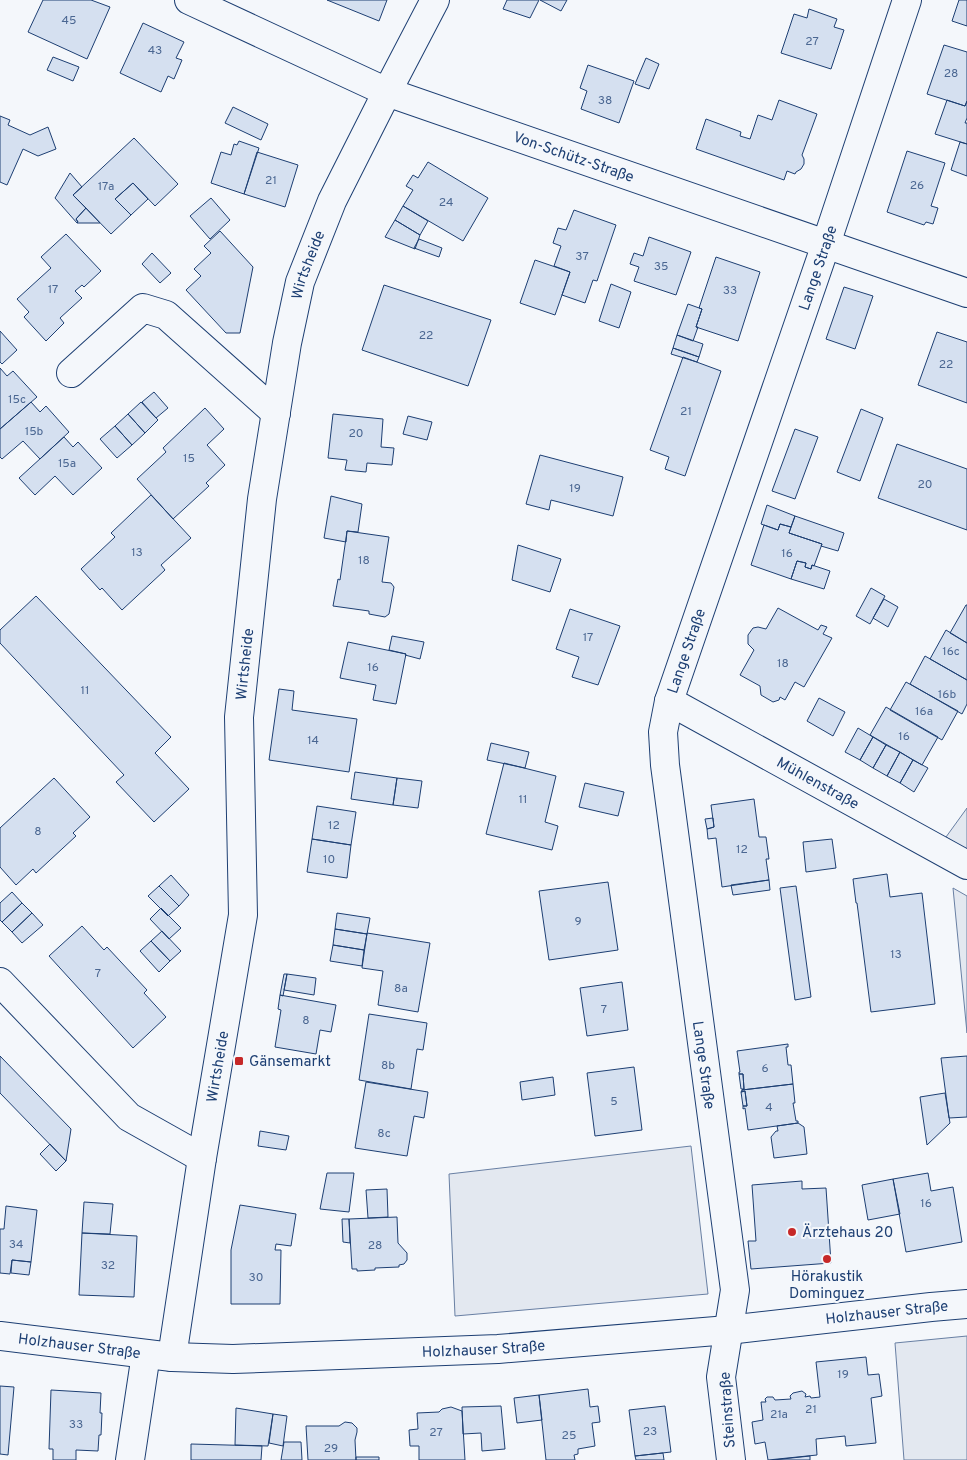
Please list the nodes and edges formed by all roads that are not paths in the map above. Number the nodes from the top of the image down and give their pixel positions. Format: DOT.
graph roads {
  1 [pos="188,0"];
  2 [pos="435,0"];
  3 [pos="908,0"];
  4 [pos="387,92"];
  5 [pos="826,244"];
  6 [pos="967,293"];
  7 [pos="71,373"];
  8 [pos="276,413"];
  9 [pos="669,701"];
  10 [pos="967,866"];
  11 [pos="0,982"];
  12 [pos="202,1158"];
  13 [pos="967,1304"];
  14 [pos="728,1330"];
  15 [pos="0,1336"];
  16 [pos="159,1355"];
  17 [pos="130,1460"];
  18 [pos="731,1460"];
  1 -- 4 [label="street, Von-Schütz-Straße"];
  2 -- 4 [label="street, Wirtsheide"];
  3 -- 5 [label="street, Lange Straße"];
  4 -- 5 [label="street, Von-Schütz-Straße"];
  4 -- 8 [label="street, Wirtsheide"];
  5 -- 6 [label="street, Von-Schütz-Straße"];
  5 -- 9 [label="street, Lange Straße"];
  7 -- 8 [label="street"];
  8 -- 12 [label="street, Wirtsheide"];
  9 -- 10 [label="street, Mühlenstraße"];
  9 -- 14 [label="street, Lange Straße"];
  11 -- 12 [label="street"];
  12 -- 16 [label="street, Wirtsheide"];
  13 -- 14 [label="street, Holzhauser Straße"];
  14 -- 16 [label="street, Holzhauser Straße"];
  14 -- 18 [label="street, Steinstraße"];
  15 -- 16 [label="street, Holzhauser Straße"];
  16 -- 17 [label="street, Wirtsheide"];
}
